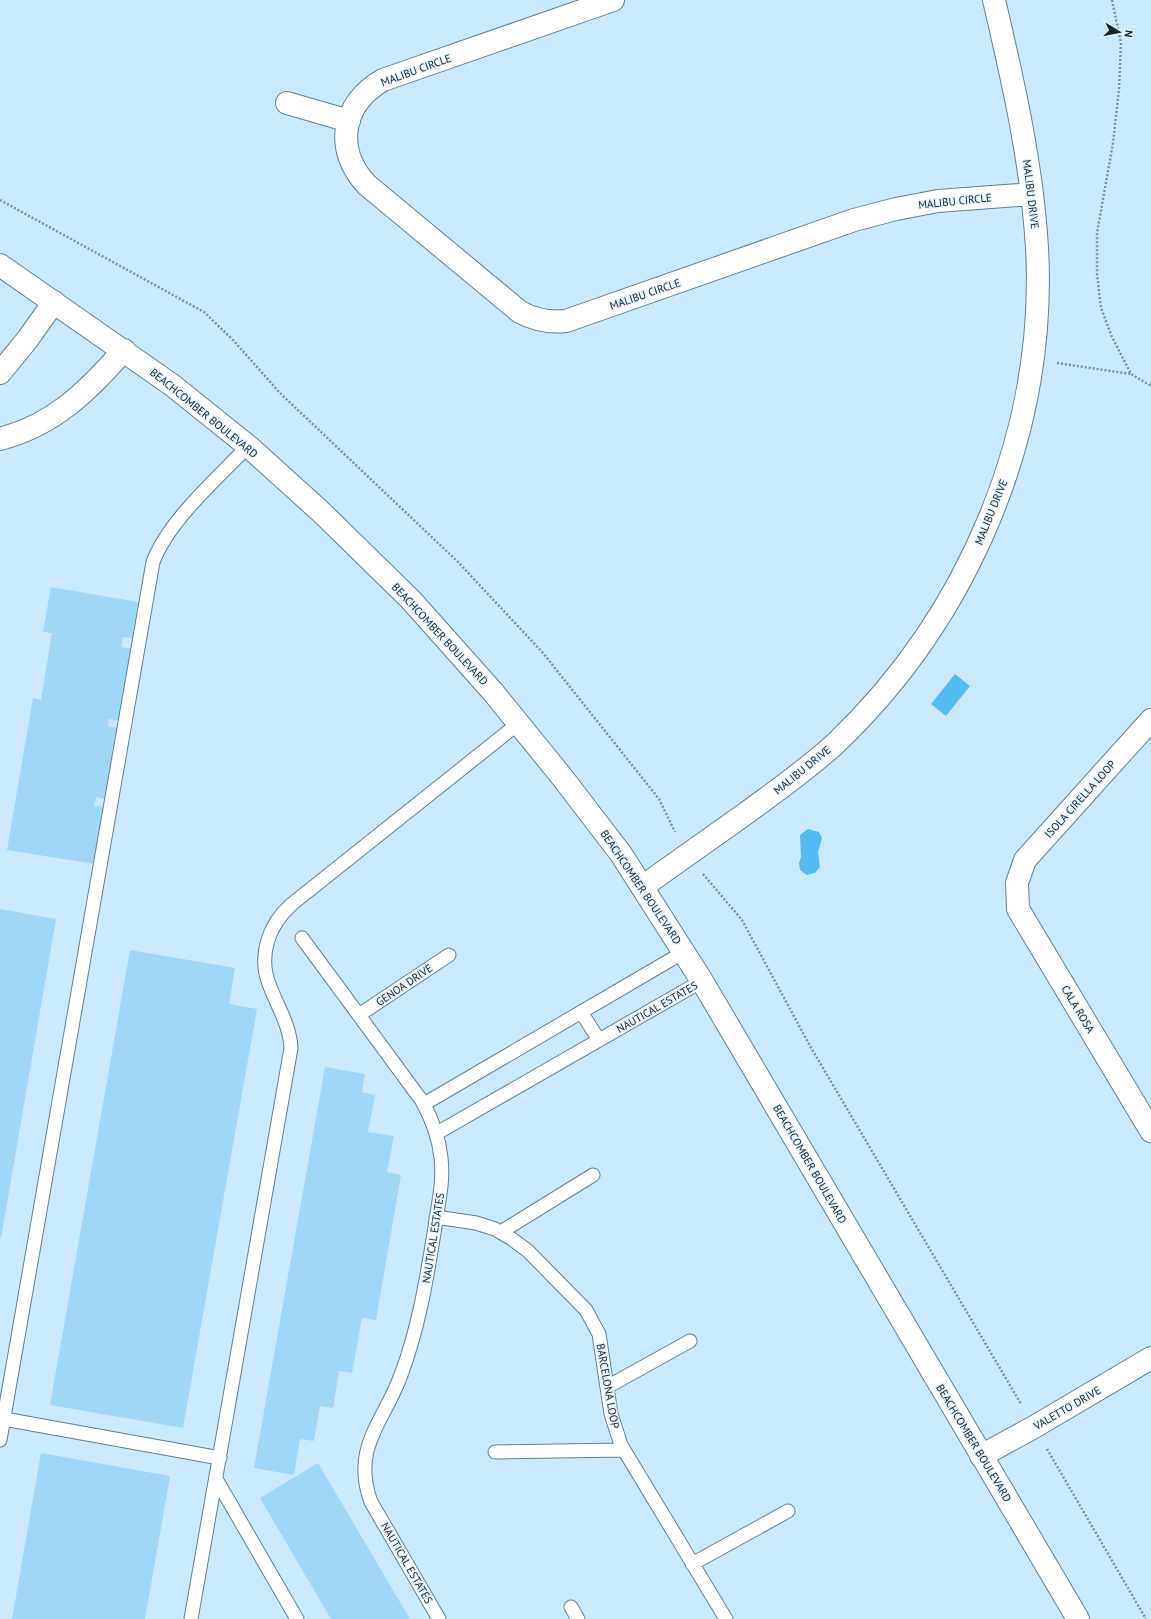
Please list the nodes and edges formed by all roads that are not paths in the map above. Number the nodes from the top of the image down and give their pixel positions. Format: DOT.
graph roads {
  1 [pos="613,0"];
  2 [pos="994,0"];
  3 [pos="287,103"];
  4 [pos="349,121"];
  5 [pos="1032,194"];
  6 [pos="0,265"];
  7 [pos="54,302"];
  8 [pos="124,350"];
  9 [pos="0,373"];
  10 [pos="0,438"];
  11 [pos="248,446"];
  12 [pos="1151,720"];
  13 [pos="519,723"];
  14 [pos="1017,883"];
  15 [pos="642,887"];
  16 [pos="302,938"];
  17 [pos="684,952"];
  18 [pos="449,955"];
  19 [pos="702,980"];
  20 [pos="581,1012"];
  21 [pos="359,1015"];
  22 [pos="599,1040"];
  23 [pos="424,1104"];
  24 [pos="1151,1131"];
  25 [pos="436,1133"];
  26 [pos="592,1175"];
  27 [pos="436,1217"];
  28 [pos="501,1232"];
  29 [pos="690,1340"];
  30 [pos="1151,1358"];
  31 [pos="607,1387"];
  32 [pos="4,1419"];
  33 [pos="0,1440"];
  34 [pos="623,1450"];
  35 [pos="495,1452"];
  36 [pos="981,1456"];
  37 [pos="220,1458"];
  38 [pos="216,1480"];
  39 [pos="788,1511"];
  40 [pos="692,1564"];
  41 [pos="571,1607"];
  42 [pos="191,1619"];
  43 [pos="298,1619"];
  44 [pos="439,1619"];
  45 [pos="578,1619"];
  46 [pos="726,1619"];
  47 [pos="1078,1619"];
  1 -- 4 [label="street, MALIBU CIRCLE"];
  2 -- 5 [label="street, MALIBU DRIVE"];
  3 -- 4 [label="street"];
  4 -- 5 [label="street, MALIBU CIRCLE"];
  5 -- 15 [label="street, MALIBU DRIVE"];
  6 -- 7 [label="street, BEACHCOMBER BOULEVARD"];
  7 -- 8 [label="street, BEACHCOMBER BOULEVARD"];
  7 -- 9 [label="street"];
  8 -- 10 [label="street"];
  8 -- 11 [label="street, BEACHCOMBER BOULEVARD"];
  11 -- 13 [label="street, BEACHCOMBER BOULEVARD"];
  11 -- 32 [label="lane"];
  12 -- 14 [label="street, ISOLA CIRELLA LOOP"];
  13 -- 15 [label="street, BEACHCOMBER BOULEVARD"];
  13 -- 37 [label="lane"];
  14 -- 24 [label="street, CALA ROSA"];
  15 -- 17 [label="street, BEACHCOMBER BOULEVARD"];
  16 -- 21 [label="lane"];
  17 -- 19 [label="street, BEACHCOMBER BOULEVARD"];
  17 -- 20 [label="lane"];
  18 -- 21 [label="lane, GENOA DRIVE"];
  19 -- 22 [label="lane, NAUTICAL ESTATES"];
  19 -- 36 [label="street, BEACHCOMBER BOULEVARD"];
  20 -- 22 [label="lane"];
  20 -- 23 [label="lane"];
  21 -- 23 [label="lane"];
  22 -- 25 [label="lane, NAUTICAL ESTATES"];
  23 -- 25 [label="lane"];
  25 -- 27 [label="lane, NAUTICAL ESTATES"];
  26 -- 28 [label="lane"];
  27 -- 28 [label="lane, BARCELONA LOOP"];
  27 -- 44 [label="lane, NAUTICAL ESTATES"];
  28 -- 31 [label="lane, BARCELONA LOOP"];
  29 -- 31 [label="lane"];
  30 -- 36 [label="street, VALETTO DRIVE"];
  31 -- 34 [label="lane, BARCELONA LOOP"];
  32 -- 33 [label="lane"];
  32 -- 37 [label="lane"];
  34 -- 35 [label="lane"];
  34 -- 40 [label="lane, BARCELONA LOOP"];
  36 -- 47 [label="street, BEACHCOMBER BOULEVARD"];
  37 -- 38 [label="lane"];
  38 -- 42 [label="lane"];
  38 -- 43 [label="lane"];
  39 -- 40 [label="lane"];
  40 -- 46 [label="lane, BARCELONA LOOP"];
  41 -- 45 [label="lane"];
}
